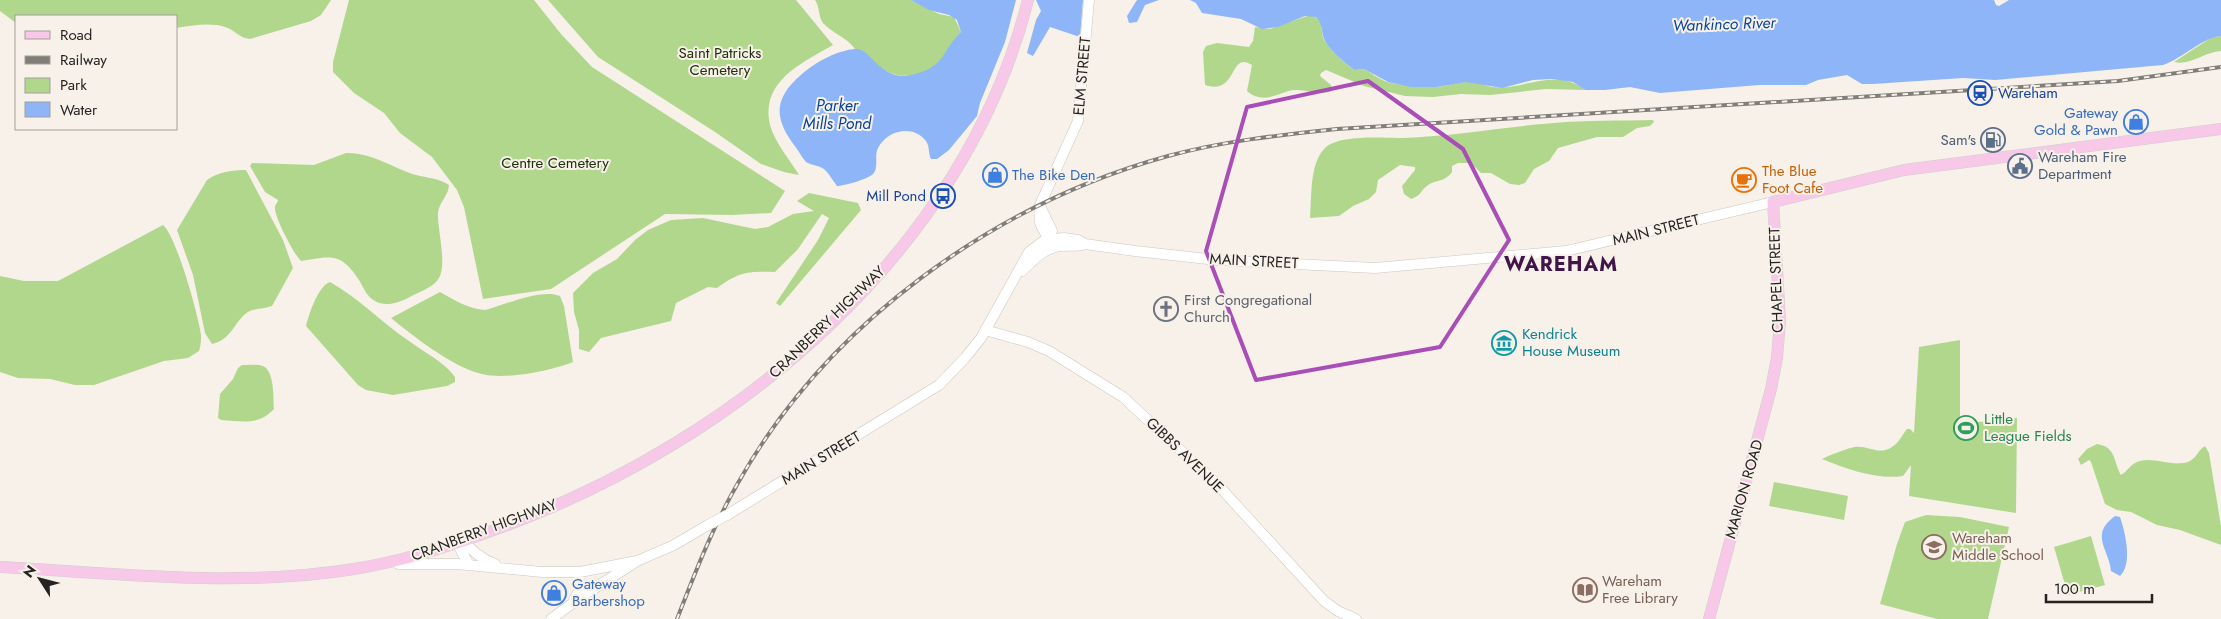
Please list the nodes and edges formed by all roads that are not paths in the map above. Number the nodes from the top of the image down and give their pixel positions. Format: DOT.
graph roads {
  1 [pos="1028,0"];
  2 [pos="1089,0"];
  3 [pos="2221,129"];
  4 [pos="1773,202"];
  5 [pos="1050,241"];
  6 [pos="986,330"];
  7 [pos="1777,358"];
  8 [pos="460,542"];
  9 [pos="637,561"];
  10 [pos="376,565"];
  11 [pos="470,565"];
  12 [pos="0,567"];
  13 [pos="513,569"];
  14 [pos="584,572"];
  15 [pos="584,595"];
  16 [pos="572,604"];
  17 [pos="551,619"];
  18 [pos="1356,619"];
  19 [pos="1709,619"];
  1 -- 8 [label="main road, CRANBERRY HIGHWAY"];
  2 -- 5 [label="main road, ELM STREET"];
  3 -- 4 [label="main road, MAIN STREET"];
  4 -- 5 [label="main road, MAIN STREET"];
  4 -- 7 [label="main road, CHAPEL STREET"];
  5 -- 6 [label="main road, MAIN STREET"];
  6 -- 9 [label="main road, MAIN STREET, bridge"];
  6 -- 18 [label="main road, GIBBS AVENUE"];
  7 -- 19 [label="main road, MARION ROAD"];
  8 -- 10 [label="main road, CRANBERRY HIGHWAY"];
  8 -- 11 [label="main road"];
  8 -- 13 [label="main road"];
  9 -- 14 [label="main road"];
  9 -- 15 [label="main road, MAIN STREET"];
  10 -- 11 [label="main road"];
  10 -- 12 [label="main road, CRANBERRY HIGHWAY"];
  11 -- 13 [label="main road"];
  13 -- 14 [label="main road"];
  14 -- 15 [label="main road"];
  14 -- 16 [label="main road"];
  15 -- 16 [label="main road, MAIN STREET"];
  16 -- 17 [label="main road, MAIN STREET"];
}
